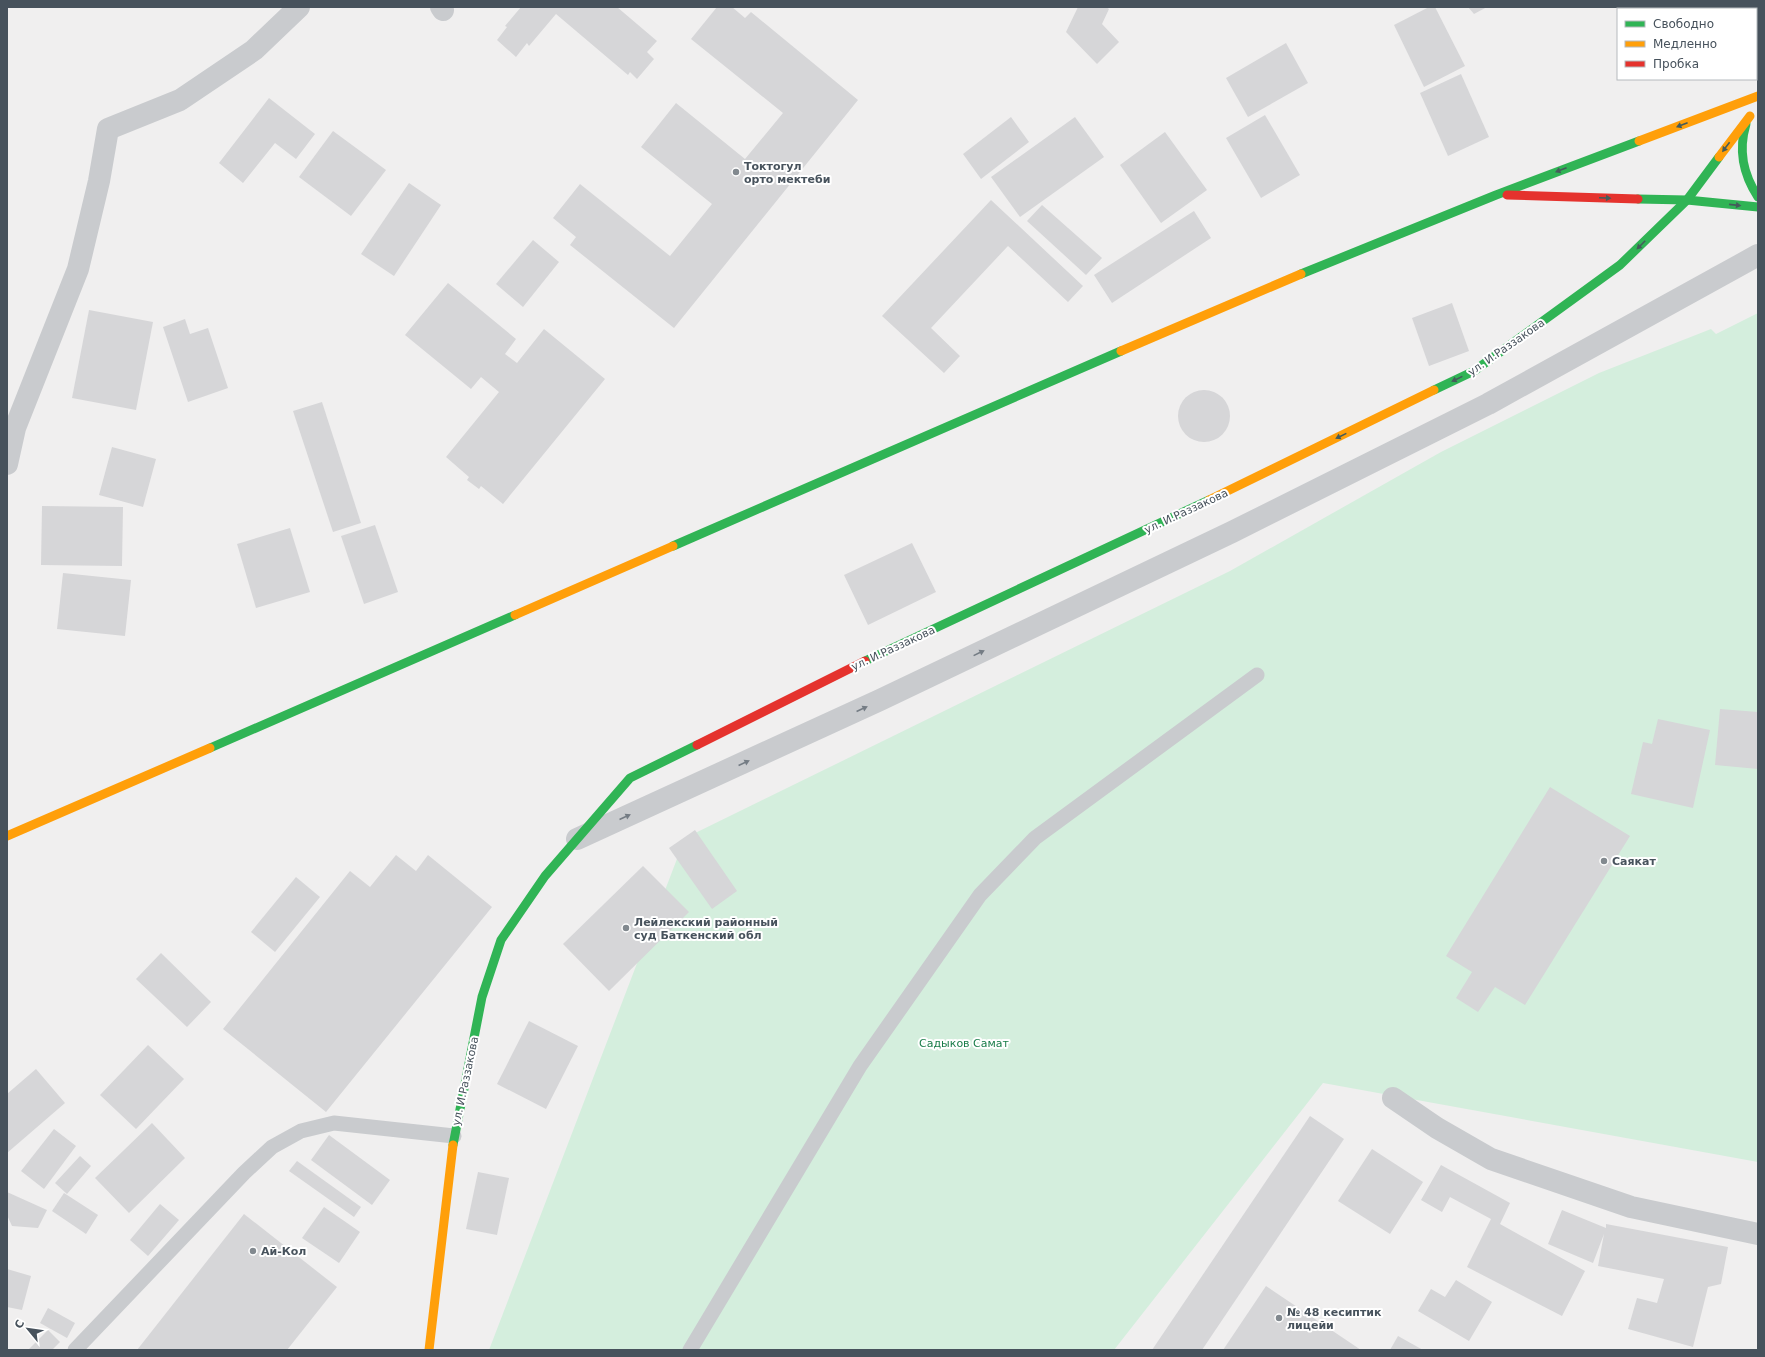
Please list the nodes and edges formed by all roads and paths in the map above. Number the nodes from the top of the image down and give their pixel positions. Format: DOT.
graph roads {
  1 [pos="299,7"];
  2 [pos="1758,96"];
  3 [pos="1496,195"];
  4 [pos="1758,197"];
  5 [pos="1686,200"];
  6 [pos="1758,207"];
  7 [pos="1758,255"];
  8 [pos="7,464"];
  9 [pos="1257,675"];
  10 [pos="7,836"];
  11 [pos="577,839"];
  12 [pos="1393,1098"];
  13 [pos="454,1136"];
  14 [pos="1758,1234"];
  15 [pos="75,1350"];
  16 [pos="429,1350"];
  17 [pos="690,1350"];
  1 -- 8 [label="street"];
  2 -- 3 [label="main road, one-way"];
  3 -- 5 [label="main road, one-way"];
  3 -- 10 [label="main road"];
  4 -- 5 [label="main road, ул. И.Раззакова, one-way"];
  5 -- 6 [label="main road, one-way"];
  5 -- 11 [label="main road, ул. И.Раззакова, one-way"];
  11 -- 7 [label="street, ул. И.Раззакова, one-way"];
  9 -- 17 [label="lane"];
  11 -- 13 [label="main road, ул. И.Раззакова"];
  12 -- 14 [label="street"];
  13 -- 15 [label="lane"];
  13 -- 16 [label="main road, ул. И.Раззакова"];
}
